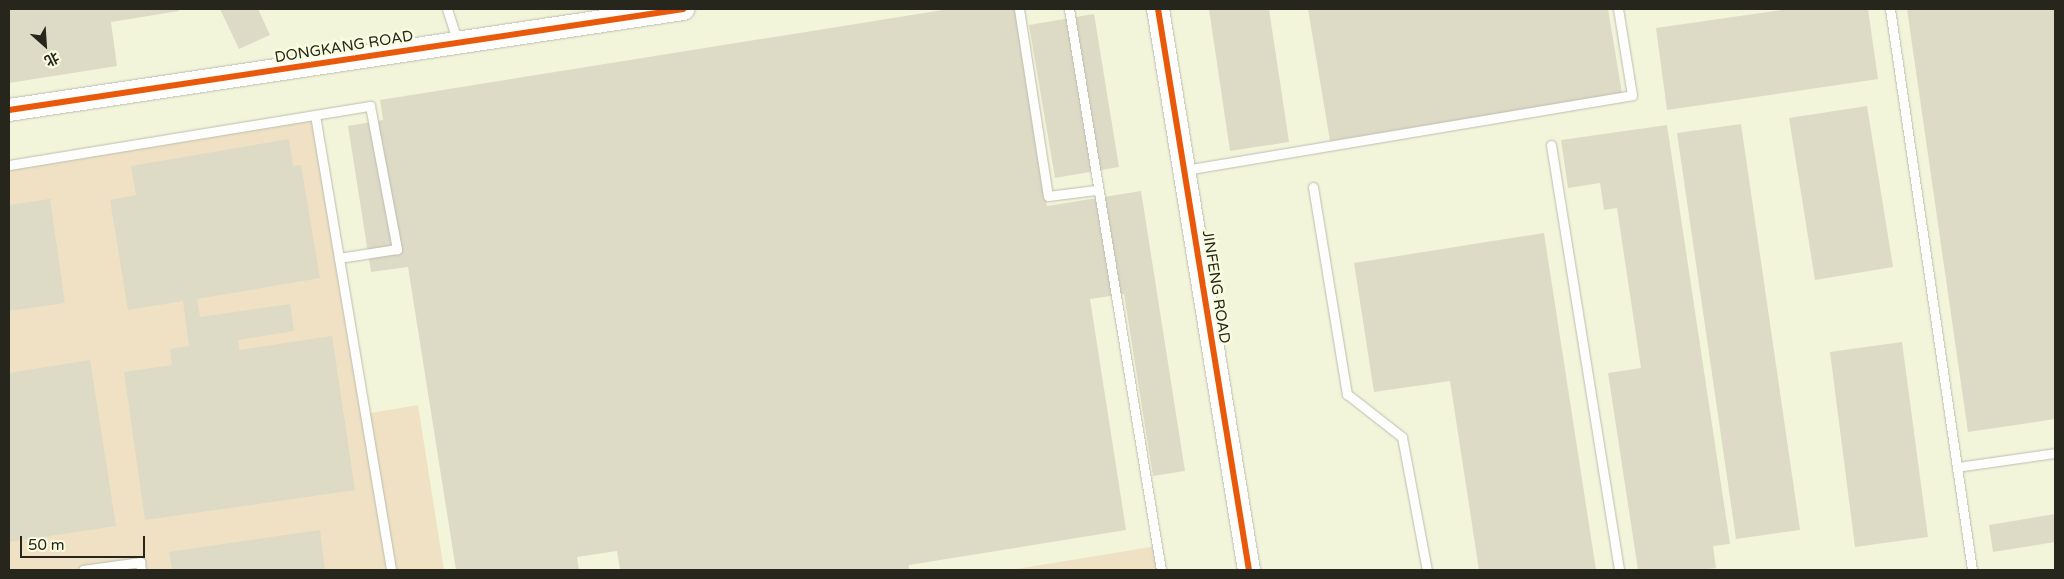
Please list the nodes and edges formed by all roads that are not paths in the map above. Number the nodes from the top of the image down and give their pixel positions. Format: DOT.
graph roads {
  1 [pos="447,9"];
  2 [pos="682,9"];
  3 [pos="1019,9"];
  4 [pos="1069,9"];
  5 [pos="1158,9"];
  6 [pos="1172,9"];
  7 [pos="1618,9"];
  8 [pos="1890,9"];
  9 [pos="459,42"];
  10 [pos="9,110"];
  11 [pos="316,115"];
  12 [pos="1551,145"];
  13 [pos="9,165"];
  14 [pos="1192,169"];
  15 [pos="1313,187"];
  16 [pos="1096,190"];
  17 [pos="339,258"];
  18 [pos="2055,453"];
  19 [pos="1956,467"];
  20 [pos="84,570"];
  21 [pos="141,570"];
  22 [pos="390,570"];
  23 [pos="1161,570"];
  24 [pos="1249,570"];
  25 [pos="1262,570"];
  26 [pos="1427,570"];
  27 [pos="1619,570"];
  28 [pos="1972,570"];
  1 -- 9 [label="lane"];
  2 -- 9 [label="street, DONGKANG ROAD"];
  3 -- 16 [label="lane"];
  4 -- 16 [label="lane"];
  5 -- 14 [label="street, JINFENG ROAD"];
  6 -- 14 [label="street, JINFENG ROAD"];
  7 -- 14 [label="lane"];
  8 -- 19 [label="lane"];
  9 -- 10 [label="street, DONGKANG ROAD"];
  11 -- 13 [label="lane"];
  11 -- 17 [label="lane"];
  11 -- 17 [label="lane"];
  12 -- 27 [label="lane"];
  14 -- 24 [label="street, JINFENG ROAD"];
  14 -- 25 [label="street, JINFENG ROAD"];
  15 -- 26 [label="lane"];
  16 -- 23 [label="lane"];
  17 -- 22 [label="lane"];
  18 -- 19 [label="lane"];
  19 -- 28 [label="lane"];
  20 -- 21 [label="lane"];
}
